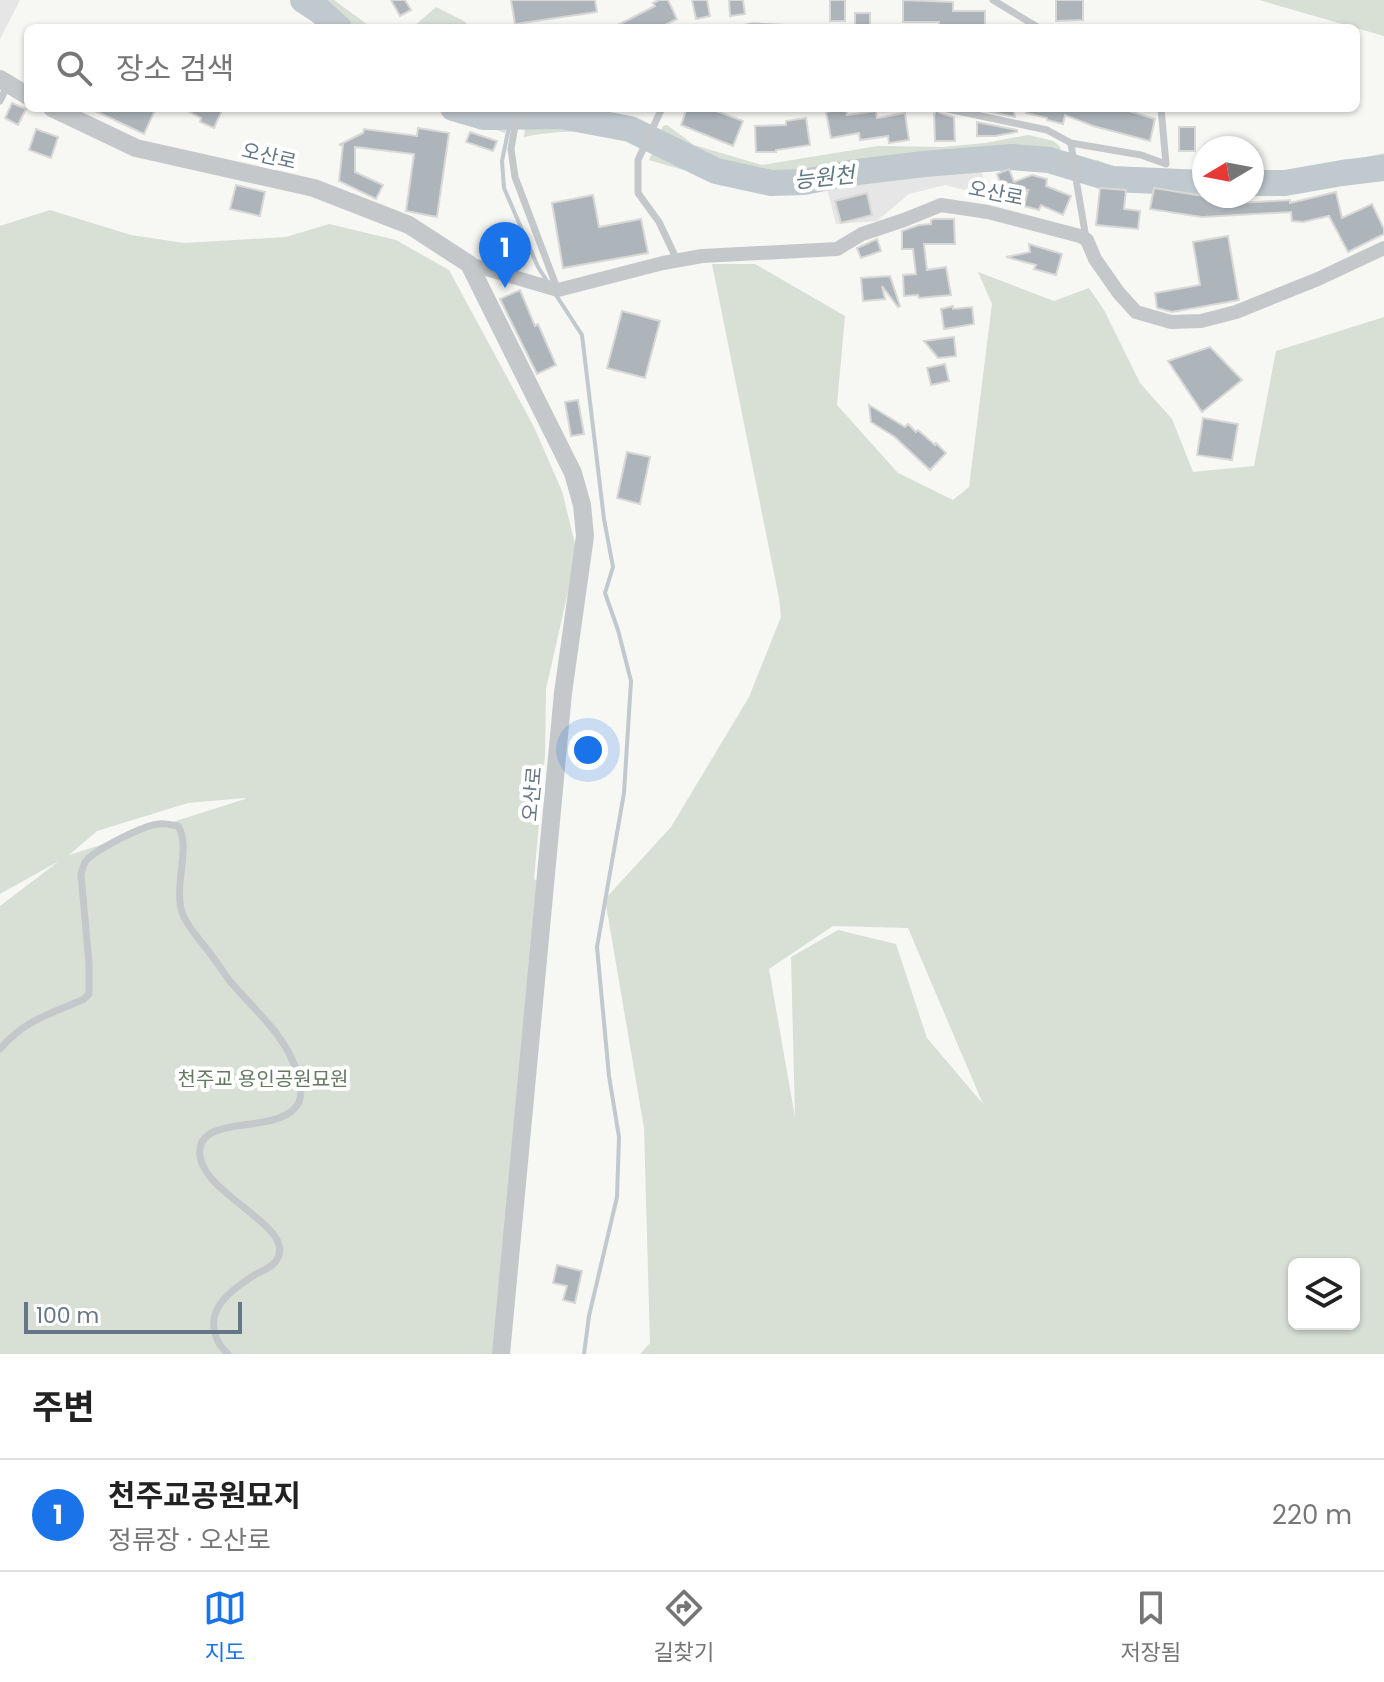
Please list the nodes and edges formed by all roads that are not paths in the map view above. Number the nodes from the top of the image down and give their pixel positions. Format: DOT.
graph roads {
  1 [pos="993,0"];
  2 [pos="1032,24"];
  3 [pos="2,88"];
  4 [pos="24,95"];
  5 [pos="60,112"];
  6 [pos="517,112"];
  7 [pos="660,112"];
  8 [pos="962,112"];
  9 [pos="1161,112"];
  10 [pos="1071,143"];
  11 [pos="1087,240"];
  12 [pos="1384,248"];
  13 [pos="677,260"];
  14 [pos="469,264"];
  15 [pos="557,290"];
  16 [pos="0,1049"];
  17 [pos="228,1354"];
  18 [pos="501,1354"];
  1 -- 2 [label="lane"];
  3 -- 4 [label="street"];
  5 -- 14 [label="street, 오산로"];
  6 -- 15 [label="lane"];
  7 -- 13 [label="lane"];
  8 -- 10 [label="lane"];
  9 -- 10 [label="lane"];
  10 -- 11 [label="lane"];
  11 -- 12 [label="street"];
  11 -- 13 [label="street, 오산로"];
  13 -- 15 [label="street, 오산로"];
  14 -- 15 [label="street, 오산로"];
  14 -- 18 [label="street, 오산로"];
  16 -- 17 [label="lane"];
}
